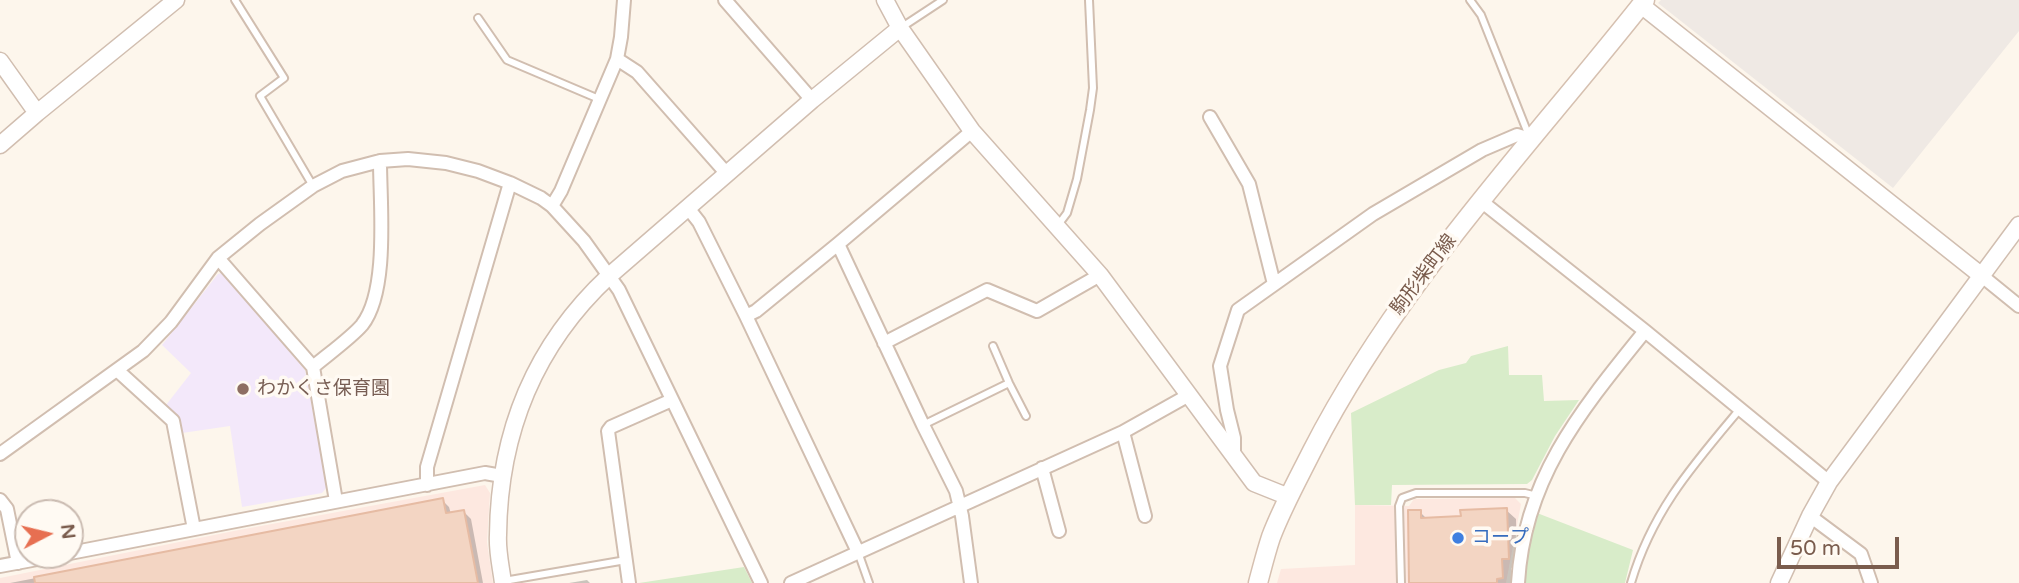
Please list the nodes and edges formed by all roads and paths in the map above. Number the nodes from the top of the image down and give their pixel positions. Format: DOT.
graph roads {
  1 [pos="176,0"];
  2 [pos="235,0"];
  3 [pos="624,0"];
  4 [pos="725,0"];
  5 [pos="885,0"];
  6 [pos="943,0"];
  7 [pos="1089,0"];
  8 [pos="1470,0"];
  9 [pos="1643,2"];
  10 [pos="478,19"];
  11 [pos="900,28"];
  12 [pos="617,59"];
  13 [pos="0,61"];
  14 [pos="599,99"];
  15 [pos="812,100"];
  16 [pos="37,113"];
  17 [pos="1210,117"];
  18 [pos="972,131"];
  19 [pos="1530,139"];
  20 [pos="0,145"];
  21 [pos="380,161"];
  22 [pos="727,174"];
  23 [pos="510,183"];
  24 [pos="313,186"];
  25 [pos="1481,201"];
  26 [pos="552,206"];
  27 [pos="688,208"];
  28 [pos="2019,225"];
  29 [pos="1057,226"];
  30 [pos="838,244"];
  31 [pos="218,258"];
  32 [pos="1100,275"];
  33 [pos="609,276"];
  34 [pos="1982,276"];
  35 [pos="1274,284"];
  36 [pos="2019,306"];
  37 [pos="746,316"];
  38 [pos="1644,331"];
  39 [pos="884,343"];
  40 [pos="993,346"];
  41 [pos="313,367"];
  42 [pos="117,370"];
  43 [pos="1009,383"];
  44 [pos="1189,395"];
  45 [pos="672,400"];
  46 [pos="1740,409"];
  47 [pos="1026,416"];
  48 [pos="922,425"];
  49 [pos="1123,432"];
  50 [pos="0,454"];
  51 [pos="1234,456"];
  52 [pos="1042,468"];
  53 [pos="502,476"];
  54 [pos="1829,482"];
  55 [pos="427,485"];
  56 [pos="1537,496"];
  57 [pos="1289,497"];
  58 [pos="0,500"];
  59 [pos="336,501"];
  60 [pos="960,506"];
  61 [pos="1145,516"];
  62 [pos="1810,516"];
  63 [pos="194,529"];
  64 [pos="1059,531"];
  65 [pos="14,543"];
  66 [pos="84,550"];
  67 [pos="858,552"];
  68 [pos="626,560"];
  69 [pos="503,582"];
  70 [pos="629,583"];
  71 [pos="761,583"];
  72 [pos="791,583"];
  73 [pos="869,583"];
  74 [pos="971,583"];
  75 [pos="1258,583"];
  76 [pos="1401,583"];
  77 [pos="1518,583"];
  78 [pos="1631,583"];
  79 [pos="1779,583"];
  80 [pos="1871,583"];
  1 -- 16 [label="street"];
  2 -- 24 [label="lane"];
  3 -- 12 [label="street"];
  4 -- 15 [label="street"];
  5 -- 11 [label="street"];
  6 -- 11 [label="lane"];
  7 -- 29 [label="lane"];
  8 -- 19 [label="lane"];
  9 -- 19 [label="main road, 駒形柴町線"];
  9 -- 34 [label="street"];
  10 -- 14 [label="lane"];
  11 -- 15 [label="street"];
  11 -- 18 [label="street"];
  12 -- 14 [label="street"];
  12 -- 22 [label="street"];
  13 -- 16 [label="street"];
  14 -- 26 [label="street"];
  15 -- 22 [label="street"];
  16 -- 20 [label="street"];
  17 -- 35 [label="street"];
  18 -- 29 [label="street"];
  18 -- 30 [label="street"];
  19 -- 25 [label="main road, 駒形柴町線"];
  19 -- 35 [label="street"];
  21 -- 23 [label="street"];
  21 -- 24 [label="street"];
  21 -- 41 [label="street"];
  22 -- 27 [label="street"];
  23 -- 26 [label="street"];
  23 -- 55 [label="street"];
  24 -- 31 [label="street"];
  25 -- 38 [label="street"];
  25 -- 57 [label="main road, 駒形柴町線"];
  26 -- 33 [label="street"];
  27 -- 33 [label="street"];
  27 -- 37 [label="street"];
  28 -- 34 [label="street"];
  29 -- 32 [label="street"];
  30 -- 37 [label="street"];
  30 -- 39 [label="street"];
  31 -- 41 [label="street"];
  31 -- 42 [label="street"];
  32 -- 39 [label="street"];
  32 -- 44 [label="street"];
  33 -- 45 [label="street"];
  33 -- 53 [label="street"];
  34 -- 36 [label="street"];
  34 -- 54 [label="street"];
  35 -- 51 [label="street"];
  37 -- 67 [label="street"];
  38 -- 46 [label="street"];
  38 -- 56 [label="street"];
  39 -- 48 [label="street"];
  40 -- 43 [label="lane"];
  41 -- 59 [label="street"];
  42 -- 50 [label="street"];
  42 -- 63 [label="street"];
  43 -- 47 [label="lane"];
  43 -- 48 [label="lane"];
  44 -- 49 [label="street"];
  44 -- 51 [label="street"];
  45 -- 68 [label="street"];
  45 -- 71 [label="street"];
  46 -- 54 [label="street"];
  46 -- 78 [label="lane"];
  48 -- 60 [label="street"];
  49 -- 52 [label="street"];
  49 -- 61 [label="street"];
  51 -- 57 [label="street"];
  52 -- 60 [label="street"];
  52 -- 64 [label="street"];
  53 -- 55 [label="street"];
  53 -- 69 [label="street"];
  54 -- 62 [label="street"];
  55 -- 59 [label="street"];
  56 -- 76 [label="lane"];
  56 -- 77 [label="street"];
  57 -- 75 [label="main road, 駒形柴町線"];
  58 -- 65 [label="street"];
  59 -- 63 [label="street"];
  60 -- 67 [label="street"];
  60 -- 74 [label="street"];
  62 -- 79 [label="street"];
  62 -- 80 [label="street"];
  63 -- 66 [label="street"];
  67 -- 72 [label="street"];
  67 -- 73 [label="lane"];
  68 -- 69 [label="lane"];
  68 -- 70 [label="street"];
}
